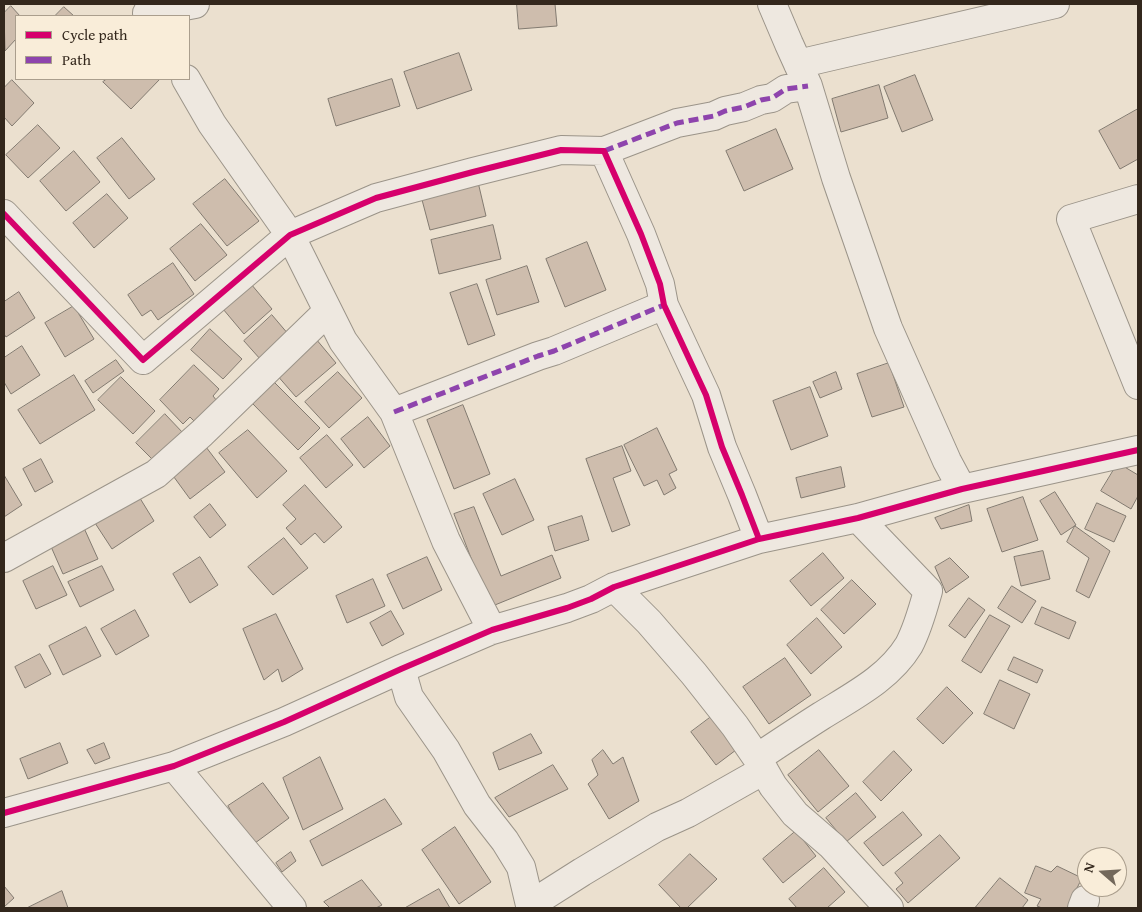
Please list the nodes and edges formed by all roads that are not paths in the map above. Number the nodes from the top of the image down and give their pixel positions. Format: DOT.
graph roads {
  1 [pos="195,4"];
  2 [pos="772,4"];
  3 [pos="1054,4"];
  4 [pos="146,11"];
  5 [pos="803,75"];
  6 [pos="187,80"];
  7 [pos="604,151"];
  8 [pos="1138,199"];
  9 [pos="4,214"];
  10 [pos="290,235"];
  11 [pos="664,305"];
  12 [pos="328,311"];
  13 [pos="1138,384"];
  14 [pos="394,412"];
  15 [pos="1138,450"];
  16 [pos="962,489"];
  17 [pos="858,518"];
  18 [pos="759,540"];
  19 [pos="4,558"];
  20 [pos="614,587"];
  21 [pos="492,630"];
  22 [pos="401,669"];
  23 [pos="761,764"];
  24 [pos="174,766"];
  25 [pos="4,813"];
  26 [pos="530,906"];
  27 [pos="292,908"];
  28 [pos="889,908"];
  1 -- 4 [label="street"];
  2 -- 5 [label="street"];
  3 -- 5 [label="street"];
  5 -- 7 [label="street"];
  5 -- 16 [label="street"];
  6 -- 10 [label="street"];
  7 -- 10 [label="street"];
  7 -- 11 [label="street"];
  8 -- 13 [label="street"];
  9 -- 10 [label="street"];
  10 -- 12 [label="street"];
  11 -- 14 [label="street"];
  11 -- 18 [label="street"];
  12 -- 14 [label="street"];
  12 -- 19 [label="street"];
  14 -- 21 [label="street"];
  15 -- 16 [label="street"];
  16 -- 17 [label="street"];
  17 -- 18 [label="street"];
  17 -- 23 [label="street"];
  18 -- 20 [label="street"];
  20 -- 21 [label="street"];
  20 -- 23 [label="street"];
  21 -- 22 [label="street"];
  22 -- 24 [label="street"];
  22 -- 26 [label="street"];
  23 -- 26 [label="street"];
  23 -- 28 [label="street"];
  24 -- 25 [label="street"];
  24 -- 27 [label="street"];
}
